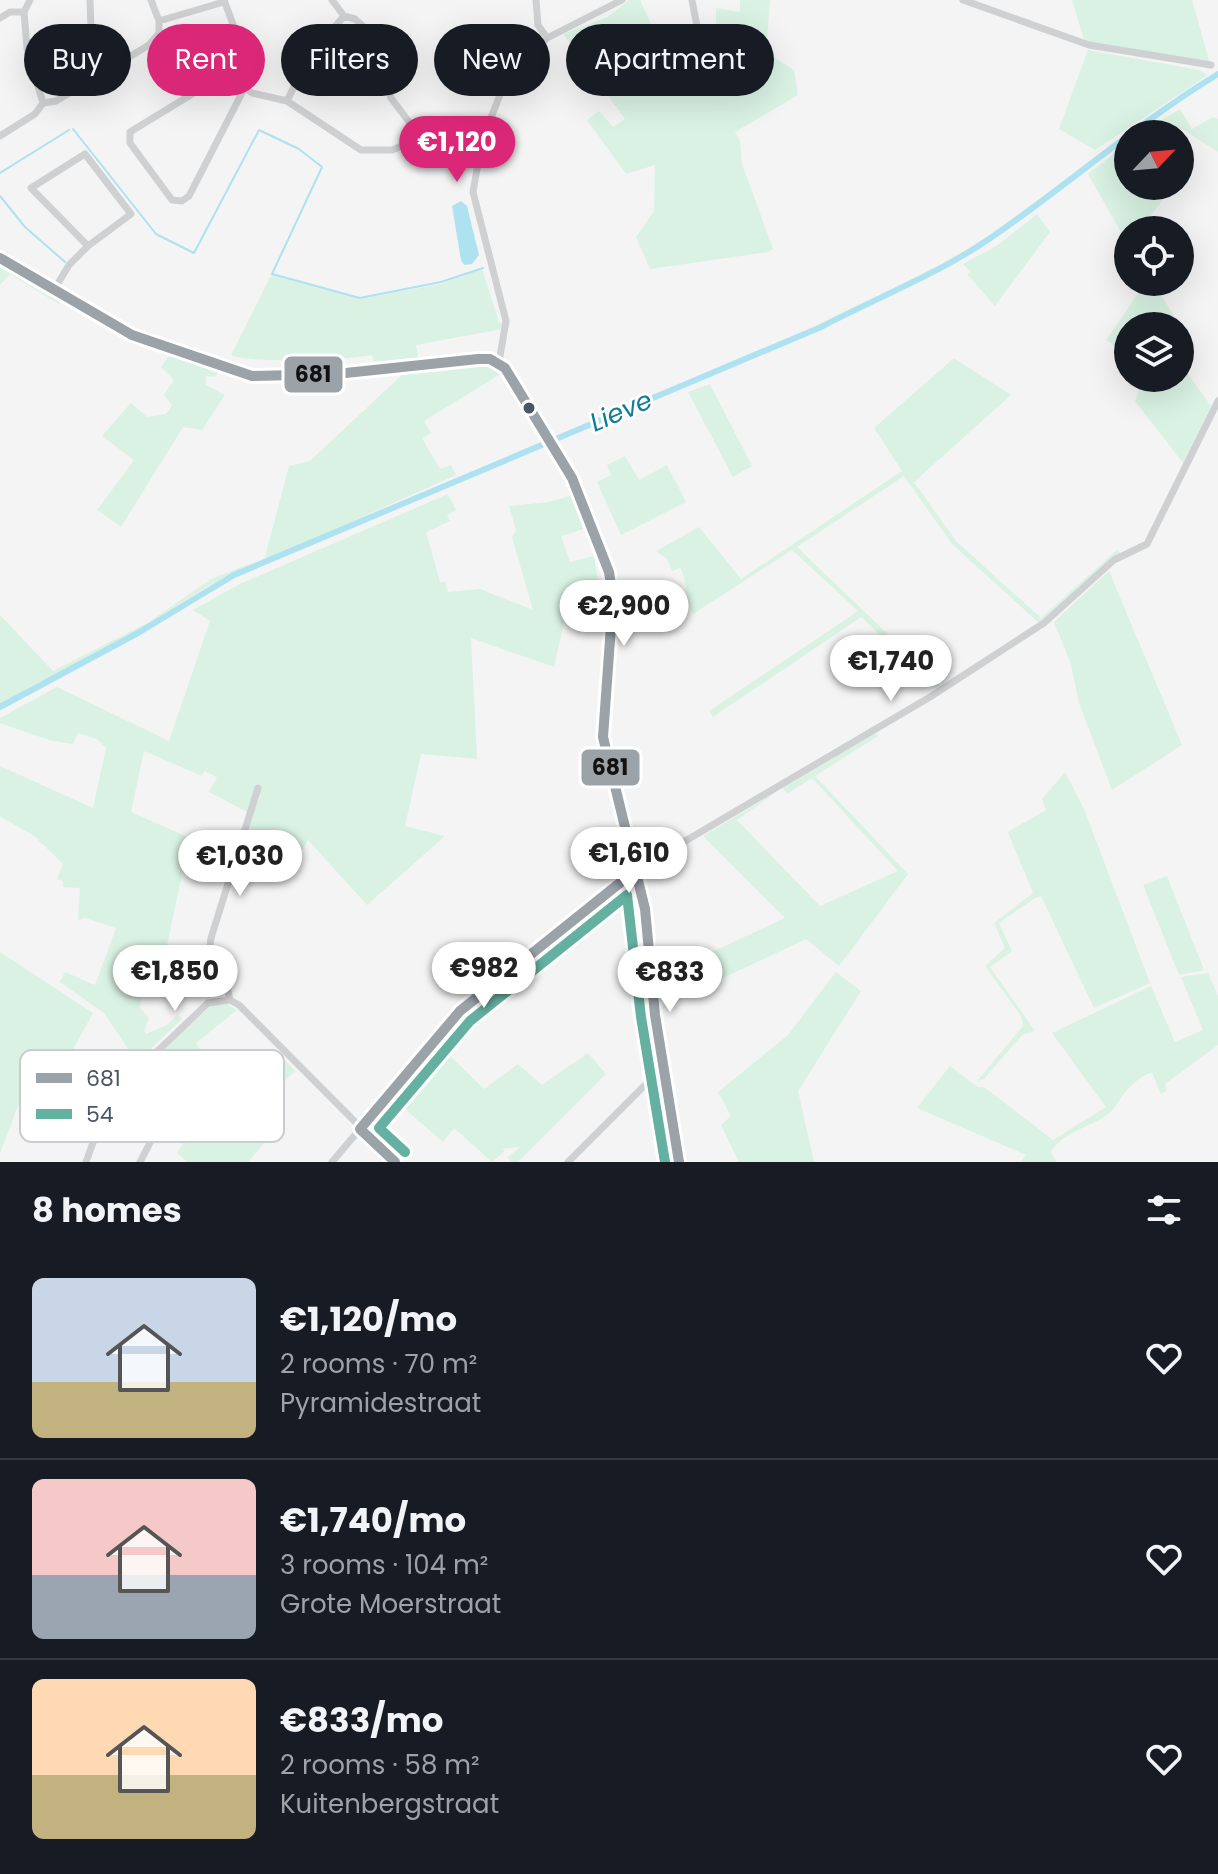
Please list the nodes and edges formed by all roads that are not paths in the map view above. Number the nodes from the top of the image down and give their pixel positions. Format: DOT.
graph roads {
  1 [pos="30,0"];
  2 [pos="90,0"];
  3 [pos="151,0"];
  4 [pos="332,0"];
  5 [pos="536,0"];
  6 [pos="621,0"];
  7 [pos="692,0"];
  8 [pos="963,0"];
  9 [pos="224,1"];
  10 [pos="24,12"];
  11 [pos="344,16"];
  12 [pos="0,18"];
  13 [pos="159,21"];
  14 [pos="91,24"];
  15 [pos="233,24"];
  16 [pos="538,24"];
  17 [pos="697,24"];
  18 [pos="550,36"];
  19 [pos="131,55"];
  20 [pos="1211,65"];
  21 [pos="265,95"];
  22 [pos="64,96"];
  23 [pos="189,96"];
  24 [pos="240,96"];
  25 [pos="500,96"];
  26 [pos="287,101"];
  27 [pos="43,103"];
  28 [pos="0,136"];
  29 [pos="421,138"];
  30 [pos="477,156"];
  31 [pos="88,246"];
  32 [pos="0,258"];
  33 [pos="54,290"];
  34 [pos="499,362"];
  35 [pos="1218,401"];
  36 [pos="258,788"];
  37 [pos="636,870"];
  38 [pos="230,1000"];
  39 [pos="159,1050"];
  40 [pos="283,1050"];
  41 [pos="284,1051"];
  42 [pos="665,1072"];
  43 [pos="360,1129"];
  44 [pos="94,1142"];
  45 [pos="150,1142"];
  46 [pos="86,1162"];
  47 [pos="140,1162"];
  48 [pos="332,1162"];
  49 [pos="395,1162"];
  50 [pos="568,1162"];
  51 [pos="679,1162"];
  1 -- 10 [label="street"];
  2 -- 14 [label="street"];
  3 -- 13 [label="street"];
  4 -- 11 [label="street"];
  5 -- 16 [label="street"];
  6 -- 18 [label="street"];
  7 -- 17 [label="street"];
  8 -- 20 [label="street"];
  9 -- 13 [label="street"];
  9 -- 15 [label="street"];
  10 -- 12 [label="street"];
  10 -- 27 [label="street"];
  11 -- 26 [label="street"];
  11 -- 29 [label="street"];
  13 -- 19 [label="street"];
  21 -- 26 [label="street"];
  22 -- 27 [label="street"];
  23 -- 24 [label="street"];
  25 -- 30 [label="street"];
  26 -- 29 [label="street"];
  27 -- 28 [label="street"];
  29 -- 30 [label="street"];
  30 -- 34 [label="street"];
  31 -- 31 [label="street"];
  31 -- 33 [label="street"];
  32 -- 33 [label="street"];
  33 -- 34 [label="street"];
  34 -- 37 [label="street"];
  35 -- 37 [label="street"];
  36 -- 38 [label="street"];
  37 -- 42 [label="street"];
  37 -- 43 [label="street"];
  38 -- 39 [label="street"];
  38 -- 40 [label="street"];
  41 -- 43 [label="street"];
  42 -- 50 [label="street"];
  42 -- 51 [label="street"];
  43 -- 48 [label="street"];
  43 -- 49 [label="street"];
  44 -- 46 [label="street"];
  45 -- 47 [label="street"];
}
